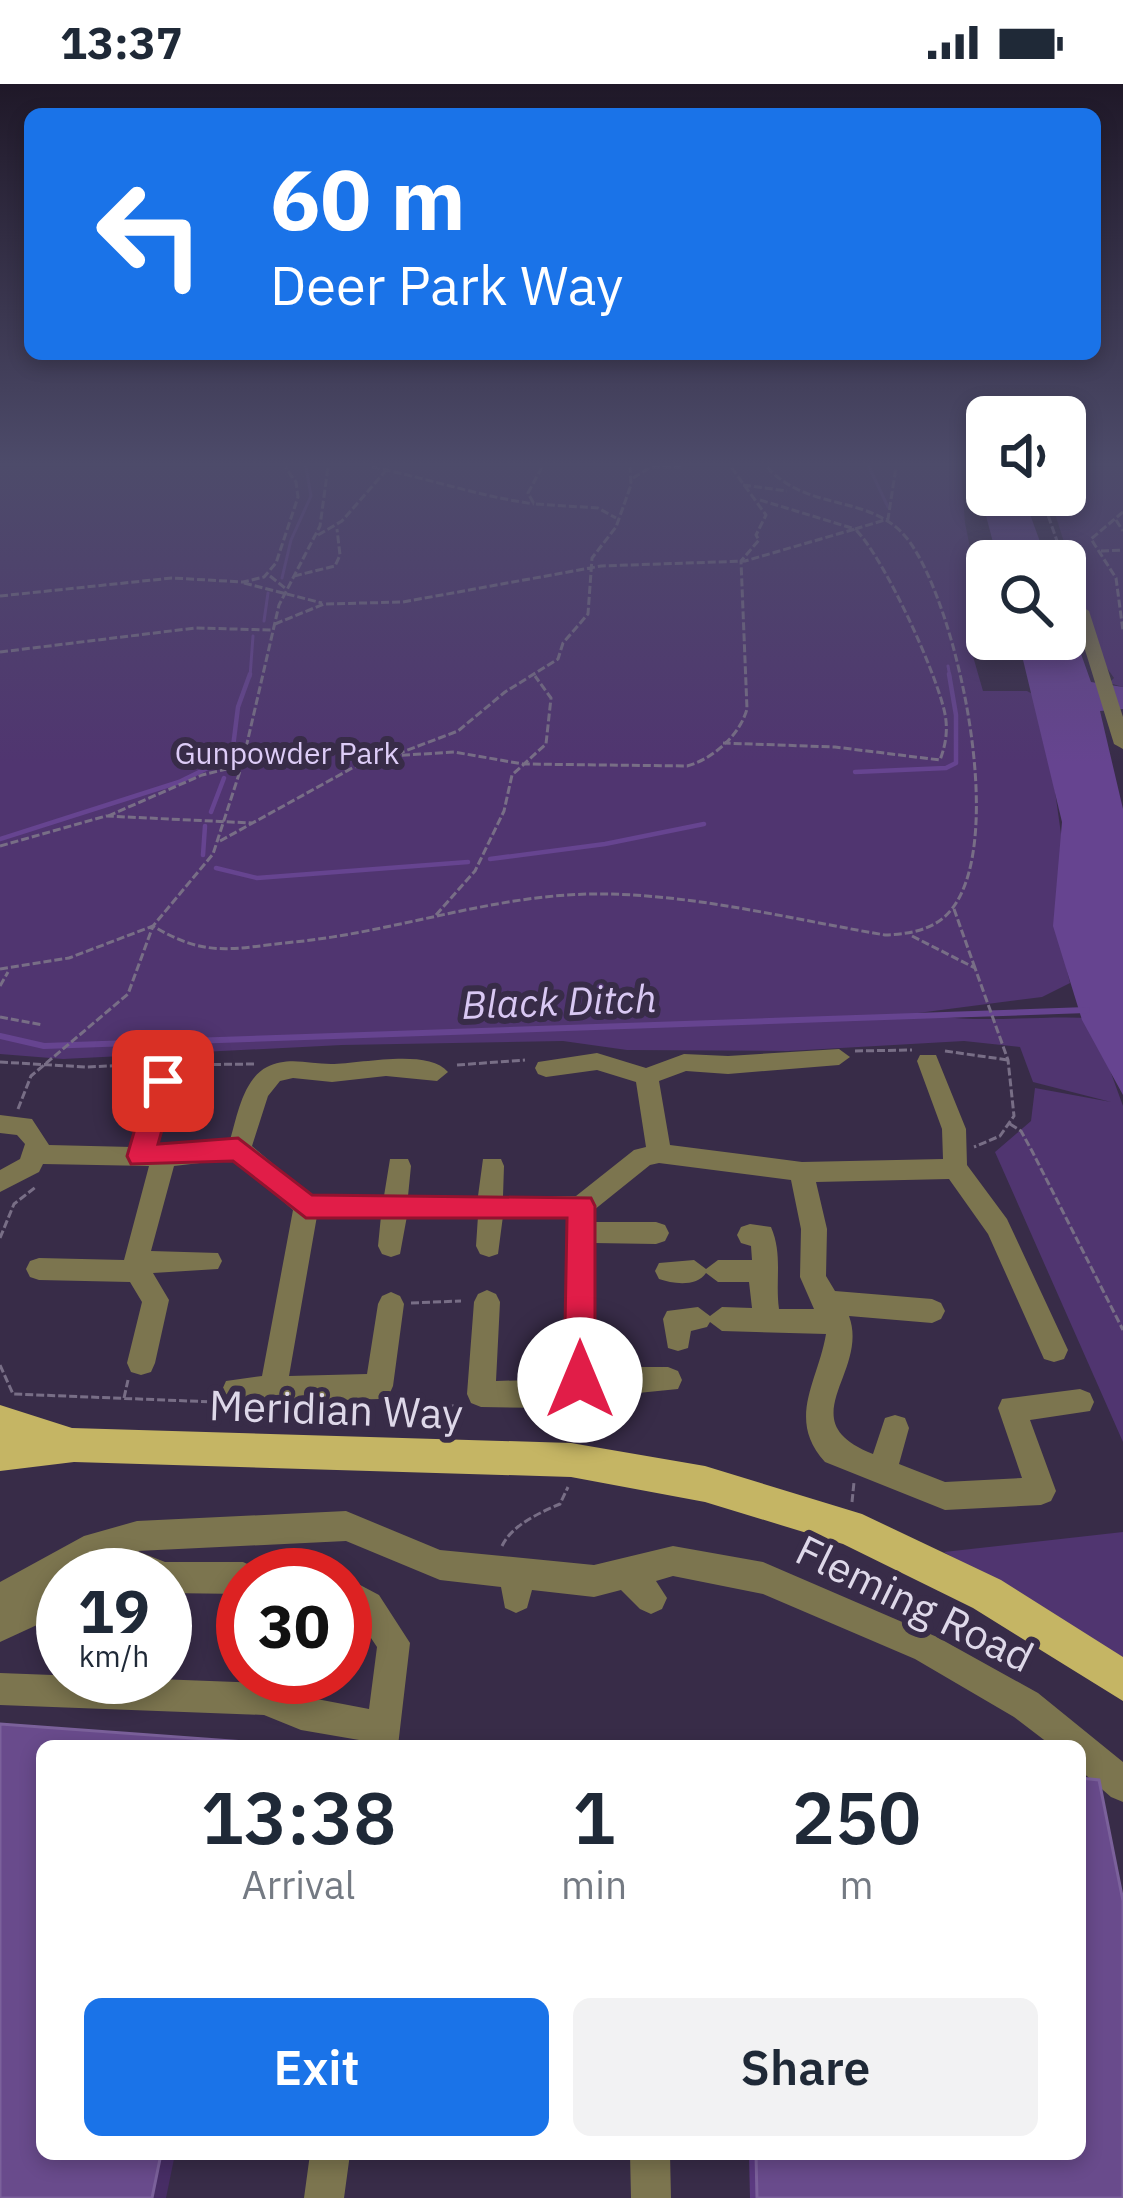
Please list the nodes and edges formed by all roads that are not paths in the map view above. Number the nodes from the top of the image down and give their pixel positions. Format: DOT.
graph roads {
  1 [pos="1086,626"];
  2 [pos="1123,744"];
  3 [pos="929,1054"];
  4 [pos="840,1055"];
  5 [pos="539,1064"];
  6 [pos="441,1069"];
  7 [pos="647,1077"];
  8 [pos="163,1081"];
  9 [pos="9,1118"];
  10 [pos="238,1149"];
  11 [pos="659,1153"];
  12 [pos="152,1157"];
  13 [pos="955,1158"];
  14 [pos="43,1165"];
  15 [pos="400,1166"];
  16 [pos="492,1166"];
  17 [pos="802,1172"];
  18 [pos="0,1182"];
  19 [pos="306,1206"];
  20 [pos="395,1207"];
  21 [pos="491,1207"];
  22 [pos="581,1219"];
  23 [pos="656,1233"];
  24 [pos="750,1235"];
  25 [pos="391,1246"];
  26 [pos="489,1246"];
  27 [pos="208,1261"];
  28 [pos="39,1269"];
  29 [pos="693,1271"];
  30 [pos="760,1271"];
  31 [pos="141,1274"];
  32 [pos="487,1302"];
  33 [pos="391,1304"];
  34 [pos="932,1311"];
  35 [pos="831,1312"];
  36 [pos="767,1319"];
  37 [pos="699,1326"];
  38 [pos="1054,1350"];
  39 [pos="141,1363"];
  40 [pos="668,1380"];
  41 [pos="581,1385"];
  42 [pos="236,1390"];
  43 [pos="273,1390"];
  44 [pos="626,1398"];
  45 [pos="1080,1402"];
  46 [pos="0,1422"];
  47 [pos="895,1429"];
  48 [pos="74,1445"];
  49 [pos="0,1454"];
  50 [pos="870,1466"];
  51 [pos="137,1536"];
  52 [pos="95,1548"];
  53 [pos="120,1548"];
  54 [pos="625,1571"];
  55 [pos="36,1588"];
  56 [pos="651,1598"];
  57 [pos="0,1599"];
  58 [pos="36,1603"];
  59 [pos="372,1612"];
  60 [pos="0,1626"];
  61 [pos="1123,1681"];
  62 [pos="0,1689"];
  63 [pos="382,1737"];
  64 [pos="1071,1740"];
  65 [pos="1086,1752"];
  66 [pos="1123,1785"];
  67 [pos="328,2160"];
  68 [pos="650,2160"];
  69 [pos="324,2198"];
  70 [pos="651,2198"];
  1 -- 2 [label="street"];
  3 -- 13 [label="street"];
  4 -- 7 [label="street"];
  5 -- 7 [label="street"];
  6 -- 10 [label="street"];
  7 -- 11 [label="street"];
  8 -- 12 [label="street"];
  9 -- 14 [label="street"];
  10 -- 12 [label="street"];
  10 -- 19 [label="street"];
  11 -- 17 [label="street"];
  11 -- 22 [label="street"];
  12 -- 14 [label="street"];
  12 -- 31 [label="street"];
  13 -- 17 [label="street"];
  13 -- 38 [label="street"];
  14 -- 18 [label="street"];
  15 -- 20 [label="street"];
  16 -- 21 [label="street"];
  17 -- 35 [label="street"];
  19 -- 20 [label="street"];
  19 -- 43 [label="street"];
  20 -- 21 [label="street"];
  20 -- 25 [label="street"];
  21 -- 22 [label="street"];
  21 -- 26 [label="street"];
  22 -- 23 [label="street"];
  22 -- 41 [label="street"];
  24 -- 30 [label="street"];
  27 -- 31 [label="street"];
  28 -- 31 [label="street"];
  29 -- 30 [label="street"];
  30 -- 36 [label="street"];
  31 -- 39 [label="street"];
  32 -- 41 [label="street"];
  33 -- 43 [label="street"];
  34 -- 35 [label="street"];
  35 -- 36 [label="street"];
  35 -- 50 [label="street"];
  36 -- 37 [label="street"];
  40 -- 41 [label="street"];
  41 -- 44 [label="street"];
  42 -- 43 [label="street"];
  45 -- 50 [label="street"];
  46 -- 48 [label="main road, Meridian Way"];
  47 -- 50 [label="street"];
  48 -- 49 [label="main road, Meridian Way"];
  48 -- 61 [label="main road, Meridian Way"];
  51 -- 52 [label="street, Fleming Road"];
  51 -- 53 [label="street, Fleming Road"];
  51 -- 54 [label="street, Fleming Road"];
  54 -- 56 [label="street"];
  54 -- 64 [label="street, Fleming Road"];
  55 -- 57 [label="street, Fleming Road"];
  58 -- 60 [label="street, Fleming Road"];
  59 -- 63 [label="street"];
  62 -- 63 [label="street"];
  65 -- 66 [label="street, Fleming Road"];
  67 -- 69 [label="street"];
  68 -- 70 [label="street"];
}
